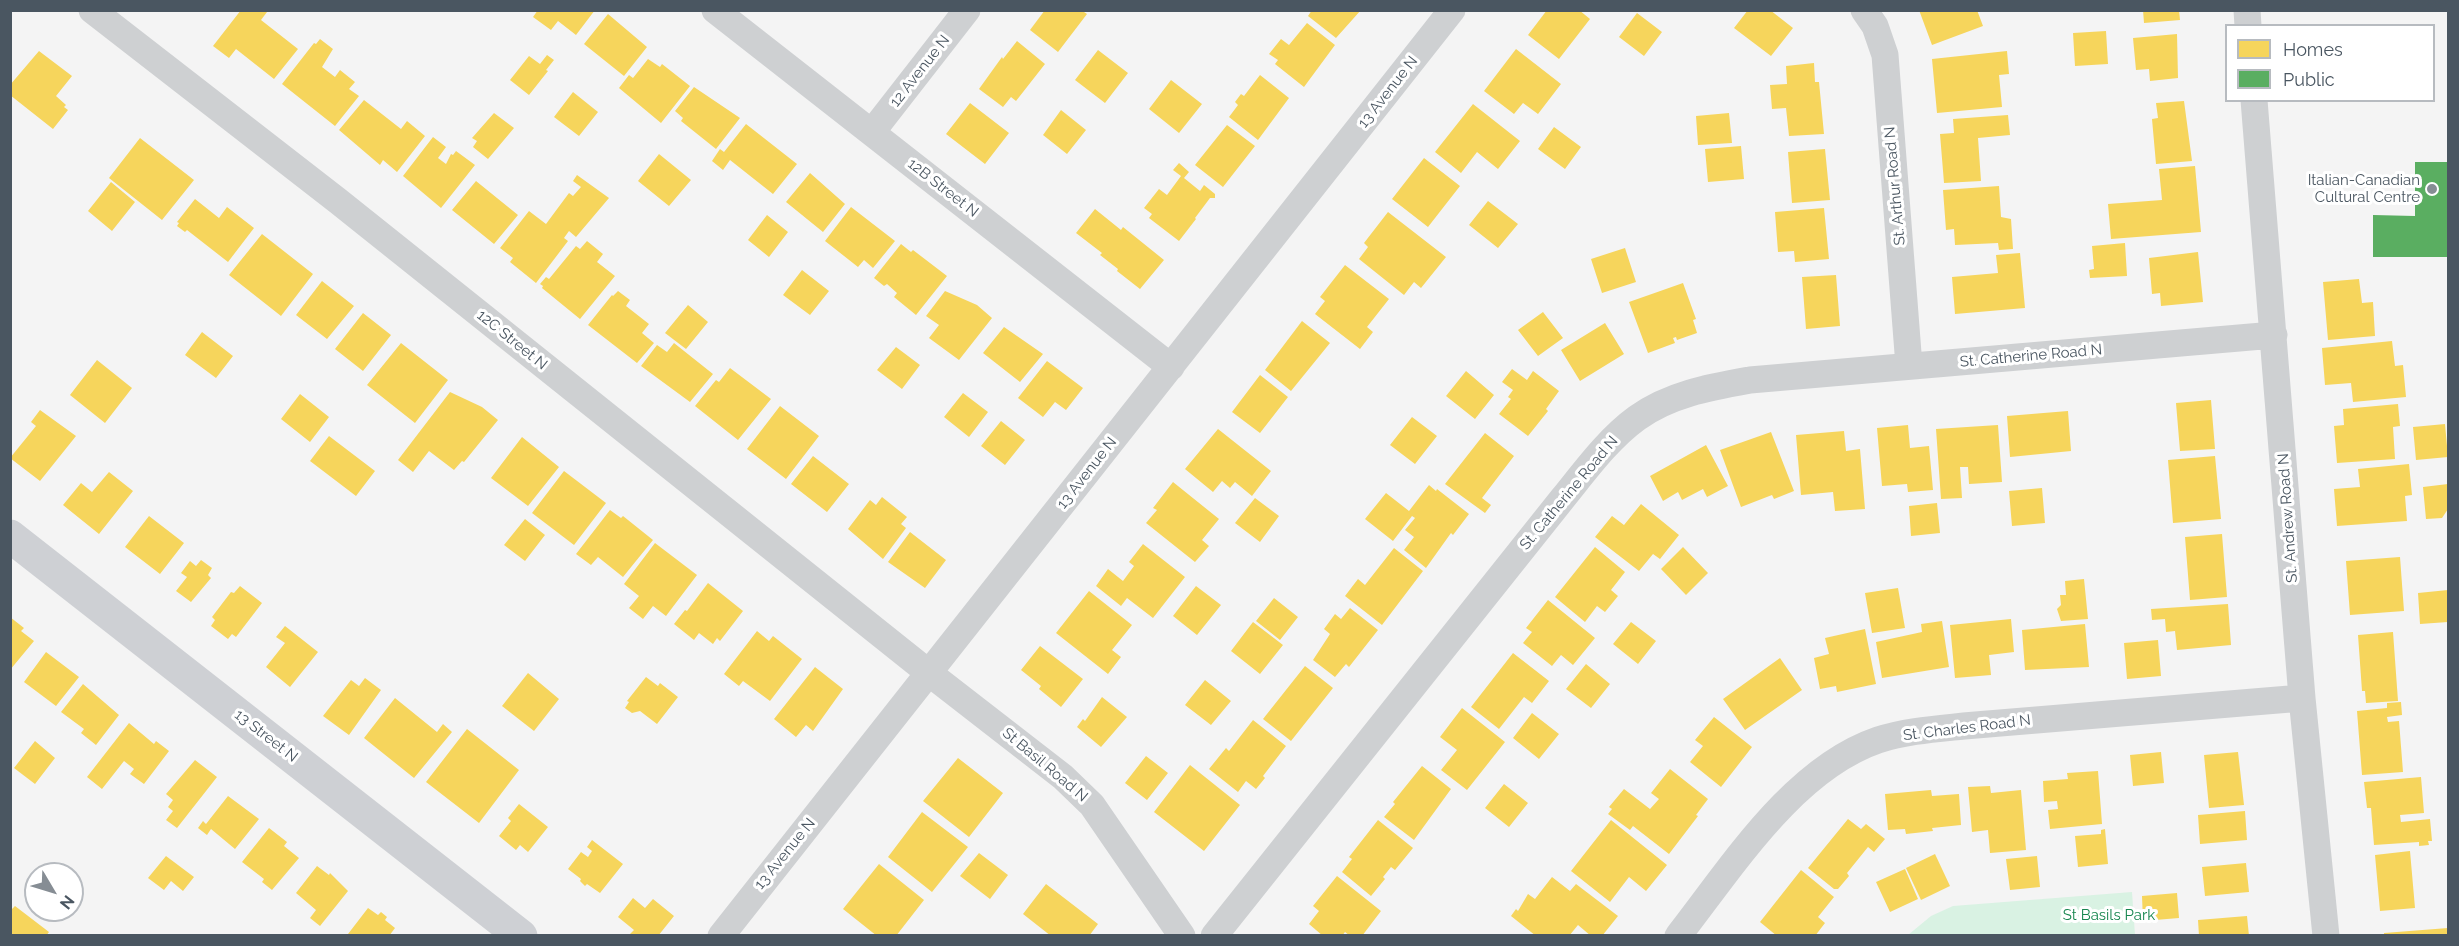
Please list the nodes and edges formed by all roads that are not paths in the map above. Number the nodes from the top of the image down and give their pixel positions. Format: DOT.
graph roads {
  1 [pos="92,10"];
  2 [pos="715,10"];
  3 [pos="967,10"];
  4 [pos="1452,10"];
  5 [pos="1864,10"];
  6 [pos="2254,102"];
  7 [pos="872,132"];
  8 [pos="2274,335"];
  9 [pos="1909,366"];
  10 [pos="1171,367"];
  11 [pos="10,536"];
  12 [pos="929,673"];
  13 [pos="2302,698"];
  14 [pos="521,936"];
  15 [pos="721,936"];
  16 [pos="1182,936"];
  17 [pos="1214,936"];
  18 [pos="1678,936"];
  19 [pos="2326,936"];
  1 -- 12 [label="street, 12C Street N"];
  2 -- 7 [label="street, 12B Street N"];
  3 -- 7 [label="street, 12 Avenue N"];
  4 -- 10 [label="street, 13 Avenue N"];
  5 -- 9 [label="street, St. Arthur Road N"];
  6 -- 8 [label="street, St. Andrew Road N"];
  7 -- 10 [label="street, 12B Street N"];
  8 -- 9 [label="street, St. Catherine Road N"];
  8 -- 13 [label="street, St. Andrew Road N"];
  9 -- 17 [label="street, St. Catherine Road N"];
  10 -- 12 [label="street, 13 Avenue N"];
  11 -- 14 [label="street, 13 Street N"];
  12 -- 15 [label="street, 13 Avenue N"];
  12 -- 16 [label="street, St Basil Road N"];
  13 -- 18 [label="street, St. Charles Road N"];
  13 -- 19 [label="street, St. Andrew Road N"];
}
